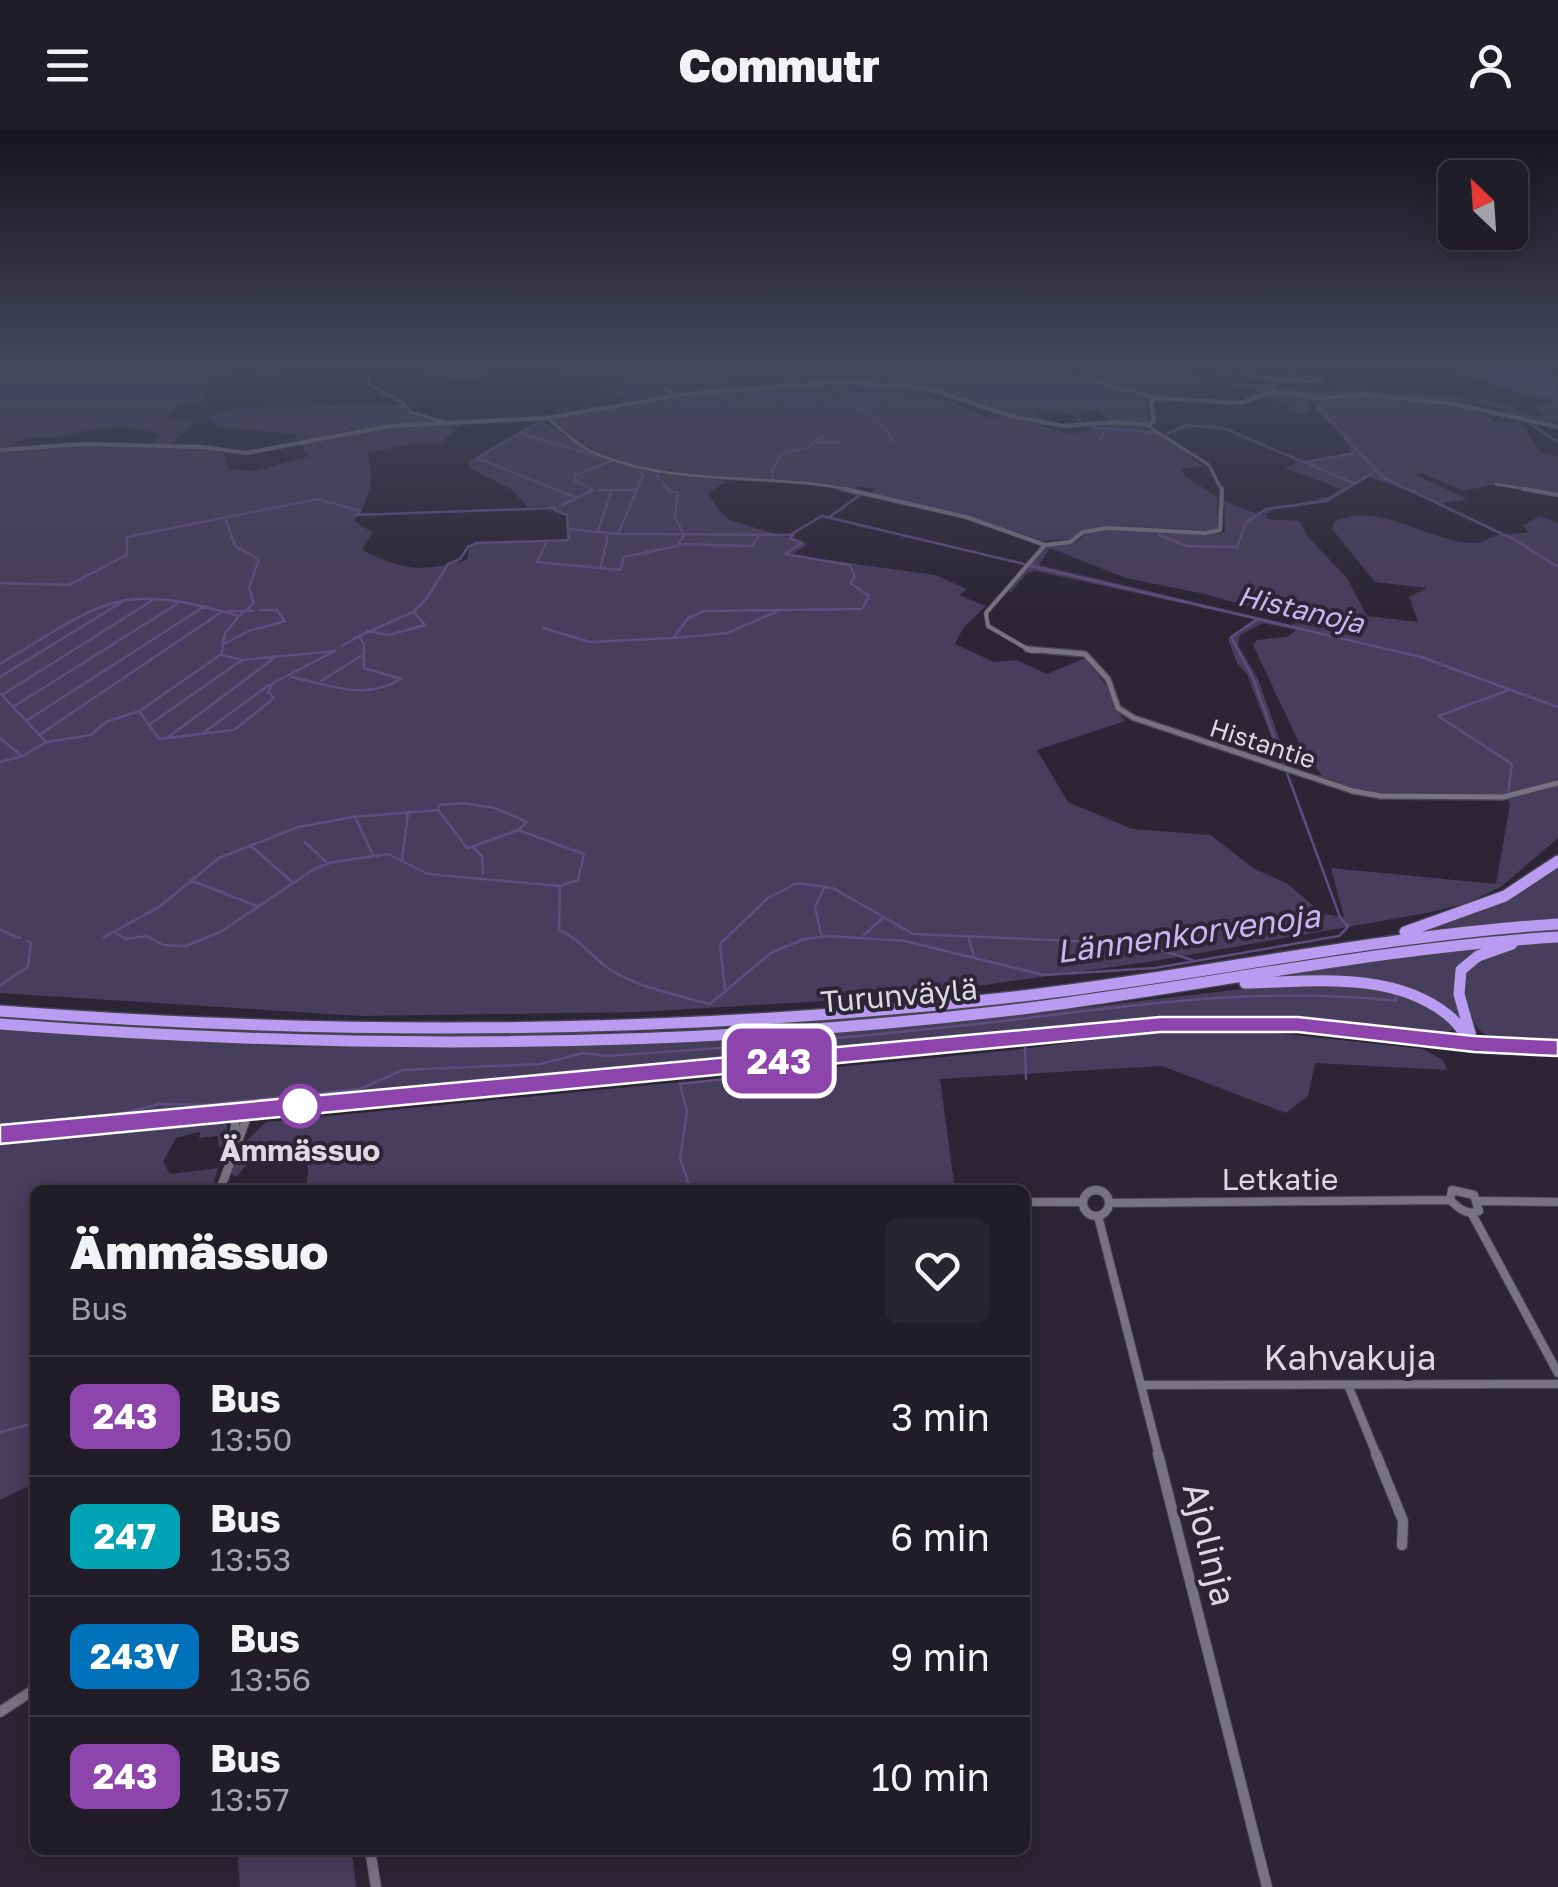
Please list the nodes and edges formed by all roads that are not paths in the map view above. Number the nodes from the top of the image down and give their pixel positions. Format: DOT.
graph roads {
  1 [pos="44,447"];
  2 [pos="208,447"];
  3 [pos="277,447"];
  4 [pos="584,447"];
  5 [pos="1181,447"];
  6 [pos="0,450"];
  7 [pos="1496,484"];
  8 [pos="1558,495"];
  9 [pos="1045,545"];
  10 [pos="1558,782"];
  11 [pos="1558,862"];
  12 [pos="1558,924"];
  13 [pos="1558,936"];
  14 [pos="1540,937"];
  15 [pos="1375,942"];
  16 [pos="1206,984"];
  17 [pos="0,1012"];
  18 [pos="0,1024"];
  19 [pos="1474,1044"];
  20 [pos="1558,1050"];
  21 [pos="249,1110"];
  22 [pos="237,1112"];
  23 [pos="0,1134"];
  24 [pos="233,1148"];
  25 [pos="222,1185"];
  26 [pos="1450,1200"];
  27 [pos="1479,1201"];
  28 [pos="1030,1202"];
  29 [pos="1081,1202"];
  30 [pos="1558,1202"];
  31 [pos="1110,1203"];
  32 [pos="1472,1214"];
  33 [pos="1098,1216"];
  34 [pos="1558,1373"];
  35 [pos="1348,1384"];
  36 [pos="1558,1384"];
  37 [pos="1141,1385"];
  38 [pos="1402,1545"];
  39 [pos="30,1692"];
  40 [pos="0,1712"];
  41 [pos="371,1855"];
  42 [pos="376,1887"];
  43 [pos="1267,1887"];
  1 -- 6 [label="street"];
  2 -- 3 [label="street"];
  4 -- 9 [label="street"];
  5 -- 9 [label="street"];
  7 -- 8 [label="street"];
  9 -- 10 [label="street, Histantie"];
  11 -- 15 [label="highway"];
  12 -- 15 [label="highway, Turunväylä"];
  13 -- 14 [label="highway, Turunväylä"];
  14 -- 16 [label="highway, Turunväylä"];
  14 -- 19 [label="highway"];
  15 -- 17 [label="highway, Turunväylä"];
  16 -- 18 [label="highway, Turunväylä"];
  16 -- 19 [label="highway"];
  19 -- 20 [label="main road"];
  19 -- 21 [label="main road"];
  21 -- 22 [label="main road"];
  21 -- 24 [label="street"];
  22 -- 23 [label="main road"];
  22 -- 24 [label="street"];
  24 -- 25 [label="street"];
  26 -- 27 [label="street, Letkatie"];
  26 -- 31 [label="street, Letkatie"];
  26 -- 32 [label="street"];
  27 -- 30 [label="street"];
  27 -- 32 [label="street"];
  28 -- 29 [label="street"];
  29 -- 31 [label="street"];
  29 -- 33 [label="street"];
  31 -- 33 [label="street"];
  32 -- 34 [label="street"];
  33 -- 37 [label="street, Ajolinja"];
  35 -- 36 [label="street, Kahvakuja"];
  35 -- 37 [label="street, Kahvakuja"];
  35 -- 38 [label="street"];
  37 -- 43 [label="street, Ajolinja"];
  39 -- 40 [label="street"];
  41 -- 42 [label="street"];
}
